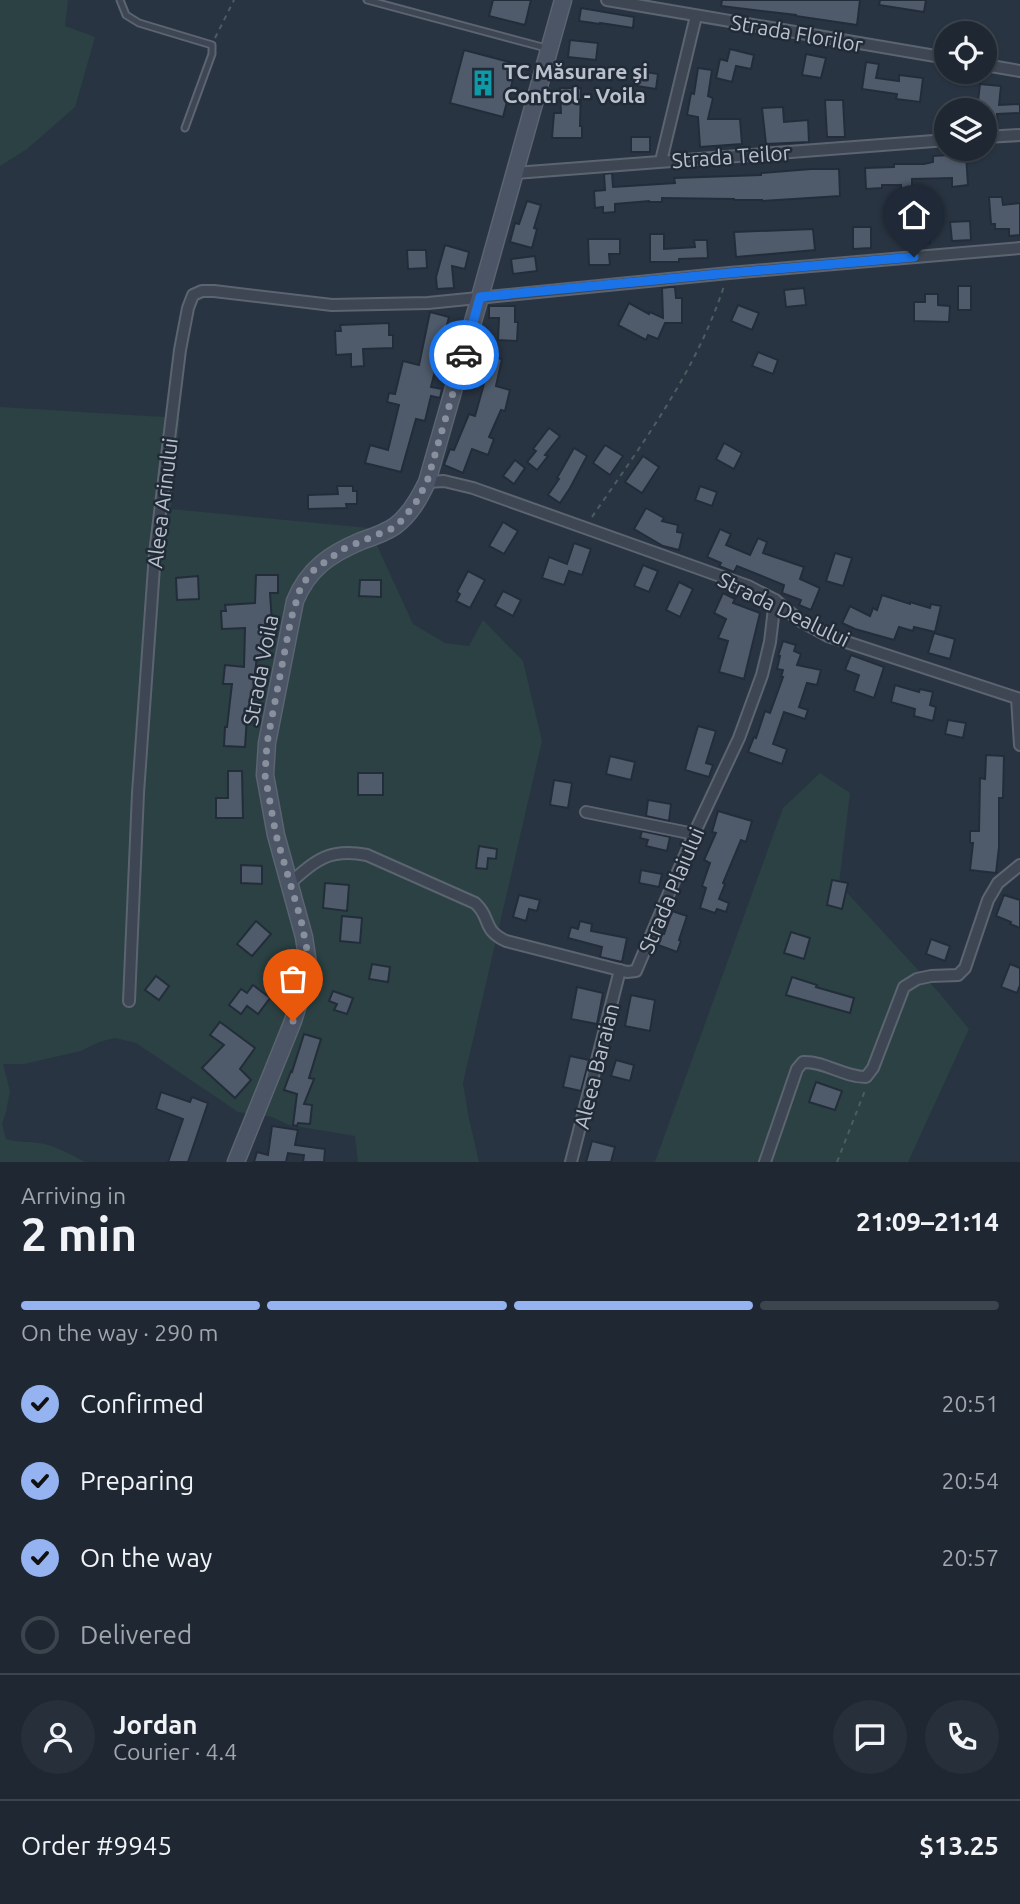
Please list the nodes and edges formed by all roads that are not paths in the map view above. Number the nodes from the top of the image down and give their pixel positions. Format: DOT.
graph roads {
  1 [pos="120,0"];
  2 [pos="367,0"];
  3 [pos="563,0"];
  4 [pos="607,0"];
  5 [pos="696,16"];
  6 [pos="549,49"];
  7 [pos="934,56"];
  8 [pos="997,67"];
  9 [pos="1020,71"];
  10 [pos="185,128"];
  11 [pos="1020,135"];
  12 [pos="997,136"];
  13 [pos="934,141"];
  14 [pos="661,161"];
  15 [pos="515,173"];
  16 [pos="1020,248"];
  17 [pos="480,297"];
  18 [pos="427,482"];
  19 [pos="775,600"];
  20 [pos="1018,698"];
  21 [pos="1020,745"];
  22 [pos="586,812"];
  23 [pos="694,834"];
  24 [pos="1020,865"];
  25 [pos="290,883"];
  26 [pos="620,970"];
  27 [pos="129,1002"];
  28 [pos="236,1162"];
  29 [pos="571,1162"];
  30 [pos="765,1162"];
  1 -- 10 [label="lane"];
  2 -- 6 [label="lane"];
  3 -- 6 [label="main road, Strada Voila"];
  4 -- 5 [label="street, Strada Florilor"];
  5 -- 7 [label="street, Strada Florilor"];
  5 -- 14 [label="street"];
  6 -- 15 [label="main road, Strada Voila"];
  8 -- 9 [label="street"];
  11 -- 12 [label="street"];
  13 -- 14 [label="street, Strada Teilor"];
  14 -- 15 [label="street, Strada Teilor"];
  15 -- 17 [label="main road, Strada Voila"];
  16 -- 17 [label="street, Aleea Arinului"];
  17 -- 18 [label="main road, Strada Voila"];
  17 -- 27 [label="street, Aleea Arinului"];
  18 -- 19 [label="street, Strada Dealului"];
  18 -- 25 [label="main road, Strada Voila"];
  19 -- 20 [label="street, Strada Dealului"];
  19 -- 23 [label="street, Strada Plaiului"];
  20 -- 21 [label="street, Strada Dealului"];
  22 -- 23 [label="street"];
  23 -- 26 [label="street, Strada Plaiului"];
  24 -- 30 [label="street"];
  25 -- 26 [label="street, Strada Plaiului"];
  25 -- 28 [label="main road, Strada Voila"];
  26 -- 29 [label="street, Aleea Baraian"];
}
